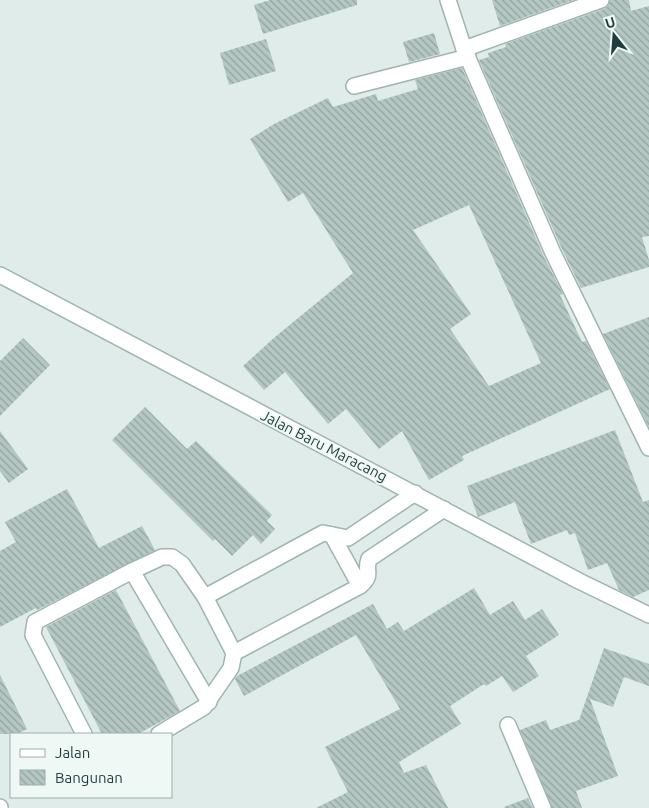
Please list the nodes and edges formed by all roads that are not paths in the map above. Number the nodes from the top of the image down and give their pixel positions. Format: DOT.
graph roads {
  1 [pos="448,0"];
  2 [pos="601,0"];
  3 [pos="466,53"];
  4 [pos="354,86"];
  5 [pos="0,275"];
  6 [pos="649,448"];
  7 [pos="415,493"];
  8 [pos="444,509"];
  9 [pos="332,535"];
  10 [pos="132,571"];
  11 [pos="360,586"];
  12 [pos="205,597"];
  13 [pos="649,615"];
  14 [pos="234,653"];
  15 [pos="209,702"];
  16 [pos="508,725"];
  17 [pos="83,733"];
  18 [pos="161,733"];
  19 [pos="543,808"];
  1 -- 3 [label="street"];
  2 -- 3 [label="street"];
  3 -- 4 [label="street"];
  3 -- 6 [label="street"];
  5 -- 7 [label="street, Jalan Baru Maracang"];
  7 -- 8 [label="street, Jalan Baru Maracang"];
  7 -- 9 [label="street"];
  8 -- 11 [label="street"];
  8 -- 13 [label="street, Jalan Baru Maracang"];
  9 -- 11 [label="street"];
  9 -- 12 [label="street"];
  10 -- 12 [label="street"];
  10 -- 15 [label="street"];
  10 -- 17 [label="street"];
  11 -- 14 [label="street"];
  12 -- 14 [label="street"];
  14 -- 15 [label="street"];
  15 -- 18 [label="street"];
  16 -- 19 [label="street"];
}
